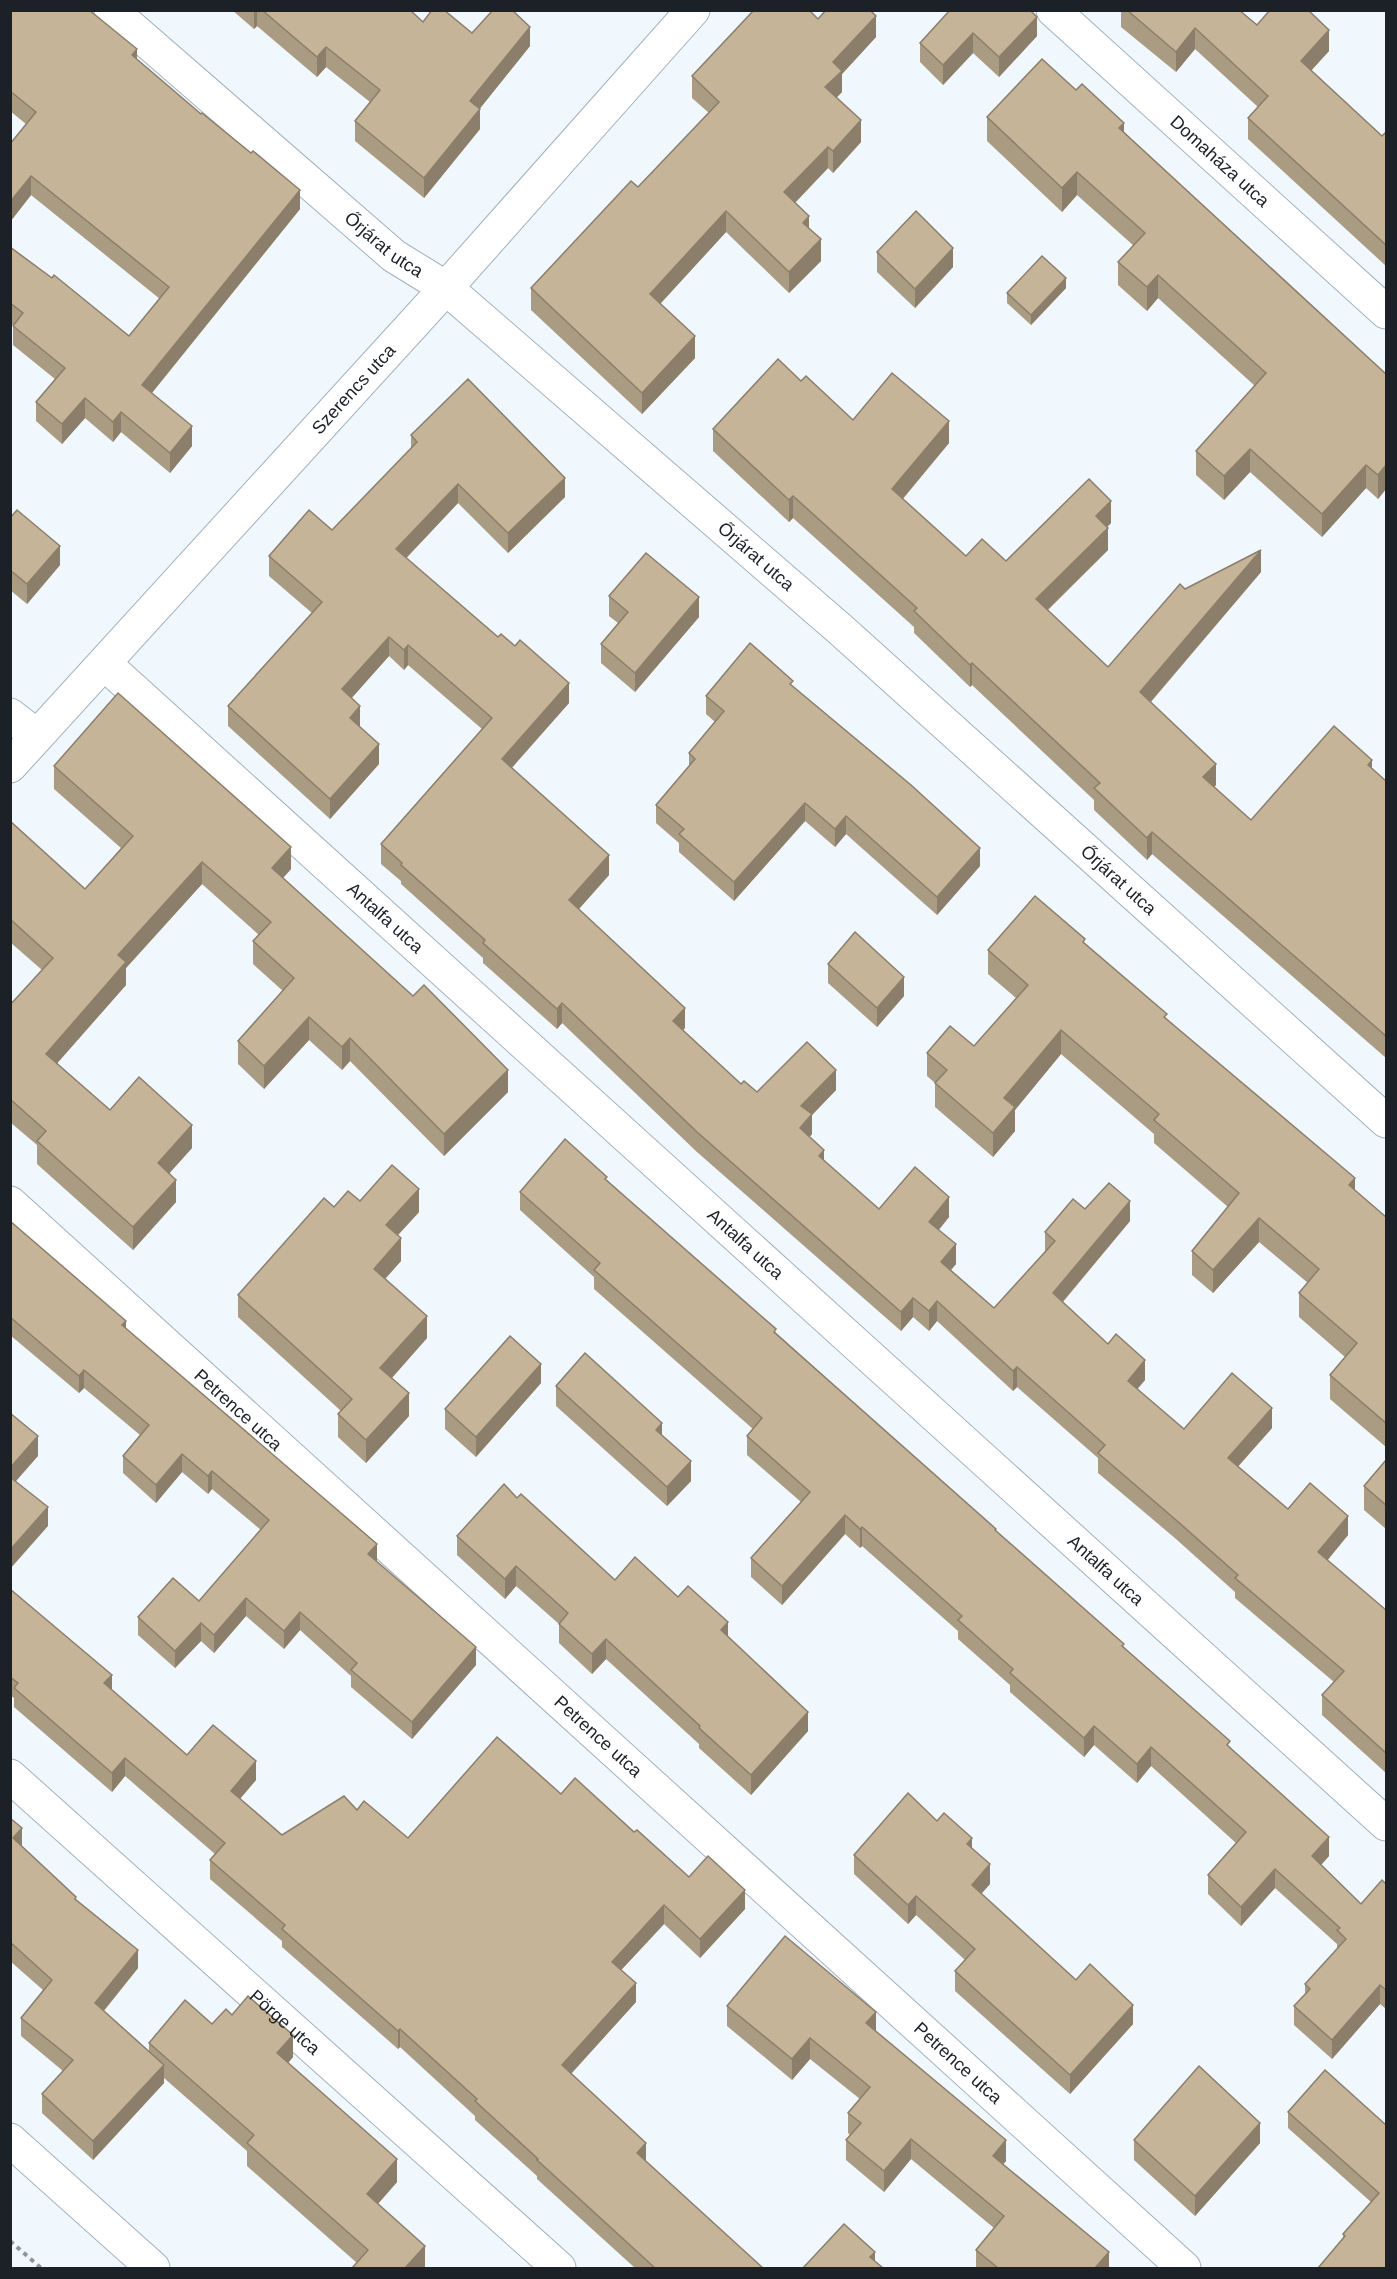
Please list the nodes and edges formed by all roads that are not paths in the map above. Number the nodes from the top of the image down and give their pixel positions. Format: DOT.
graph roads {
  1 [pos="111,10"];
  2 [pos="693,10"];
  3 [pos="1053,10"];
  4 [pos="446,288"];
  5 [pos="1386,312"];
  6 [pos="105,664"];
  7 [pos="10,715"];
  8 [pos="37,736"];
  9 [pos="10,766"];
  10 [pos="1386,1121"];
  11 [pos="10,1203"];
  12 [pos="10,1776"];
  13 [pos="1386,1824"];
  14 [pos="10,2140"];
  15 [pos="153,2268"];
  16 [pos="559,2268"];
  17 [pos="1184,2268"];
  1 -- 4 [label="street, Őrjárat utca"];
  2 -- 4 [label="street, Szerencs utca"];
  3 -- 5 [label="street, Domaháza utca"];
  4 -- 6 [label="street, Szerencs utca"];
  4 -- 10 [label="street, Őrjárat utca"];
  6 -- 8 [label="street, Szerencs utca"];
  6 -- 13 [label="street, Antalfa utca"];
  7 -- 8 [label="street"];
  8 -- 9 [label="street, Szerencs utca"];
  11 -- 17 [label="street, Petrence utca"];
  12 -- 16 [label="street, Pörge utca"];
  14 -- 15 [label="street"];
}
